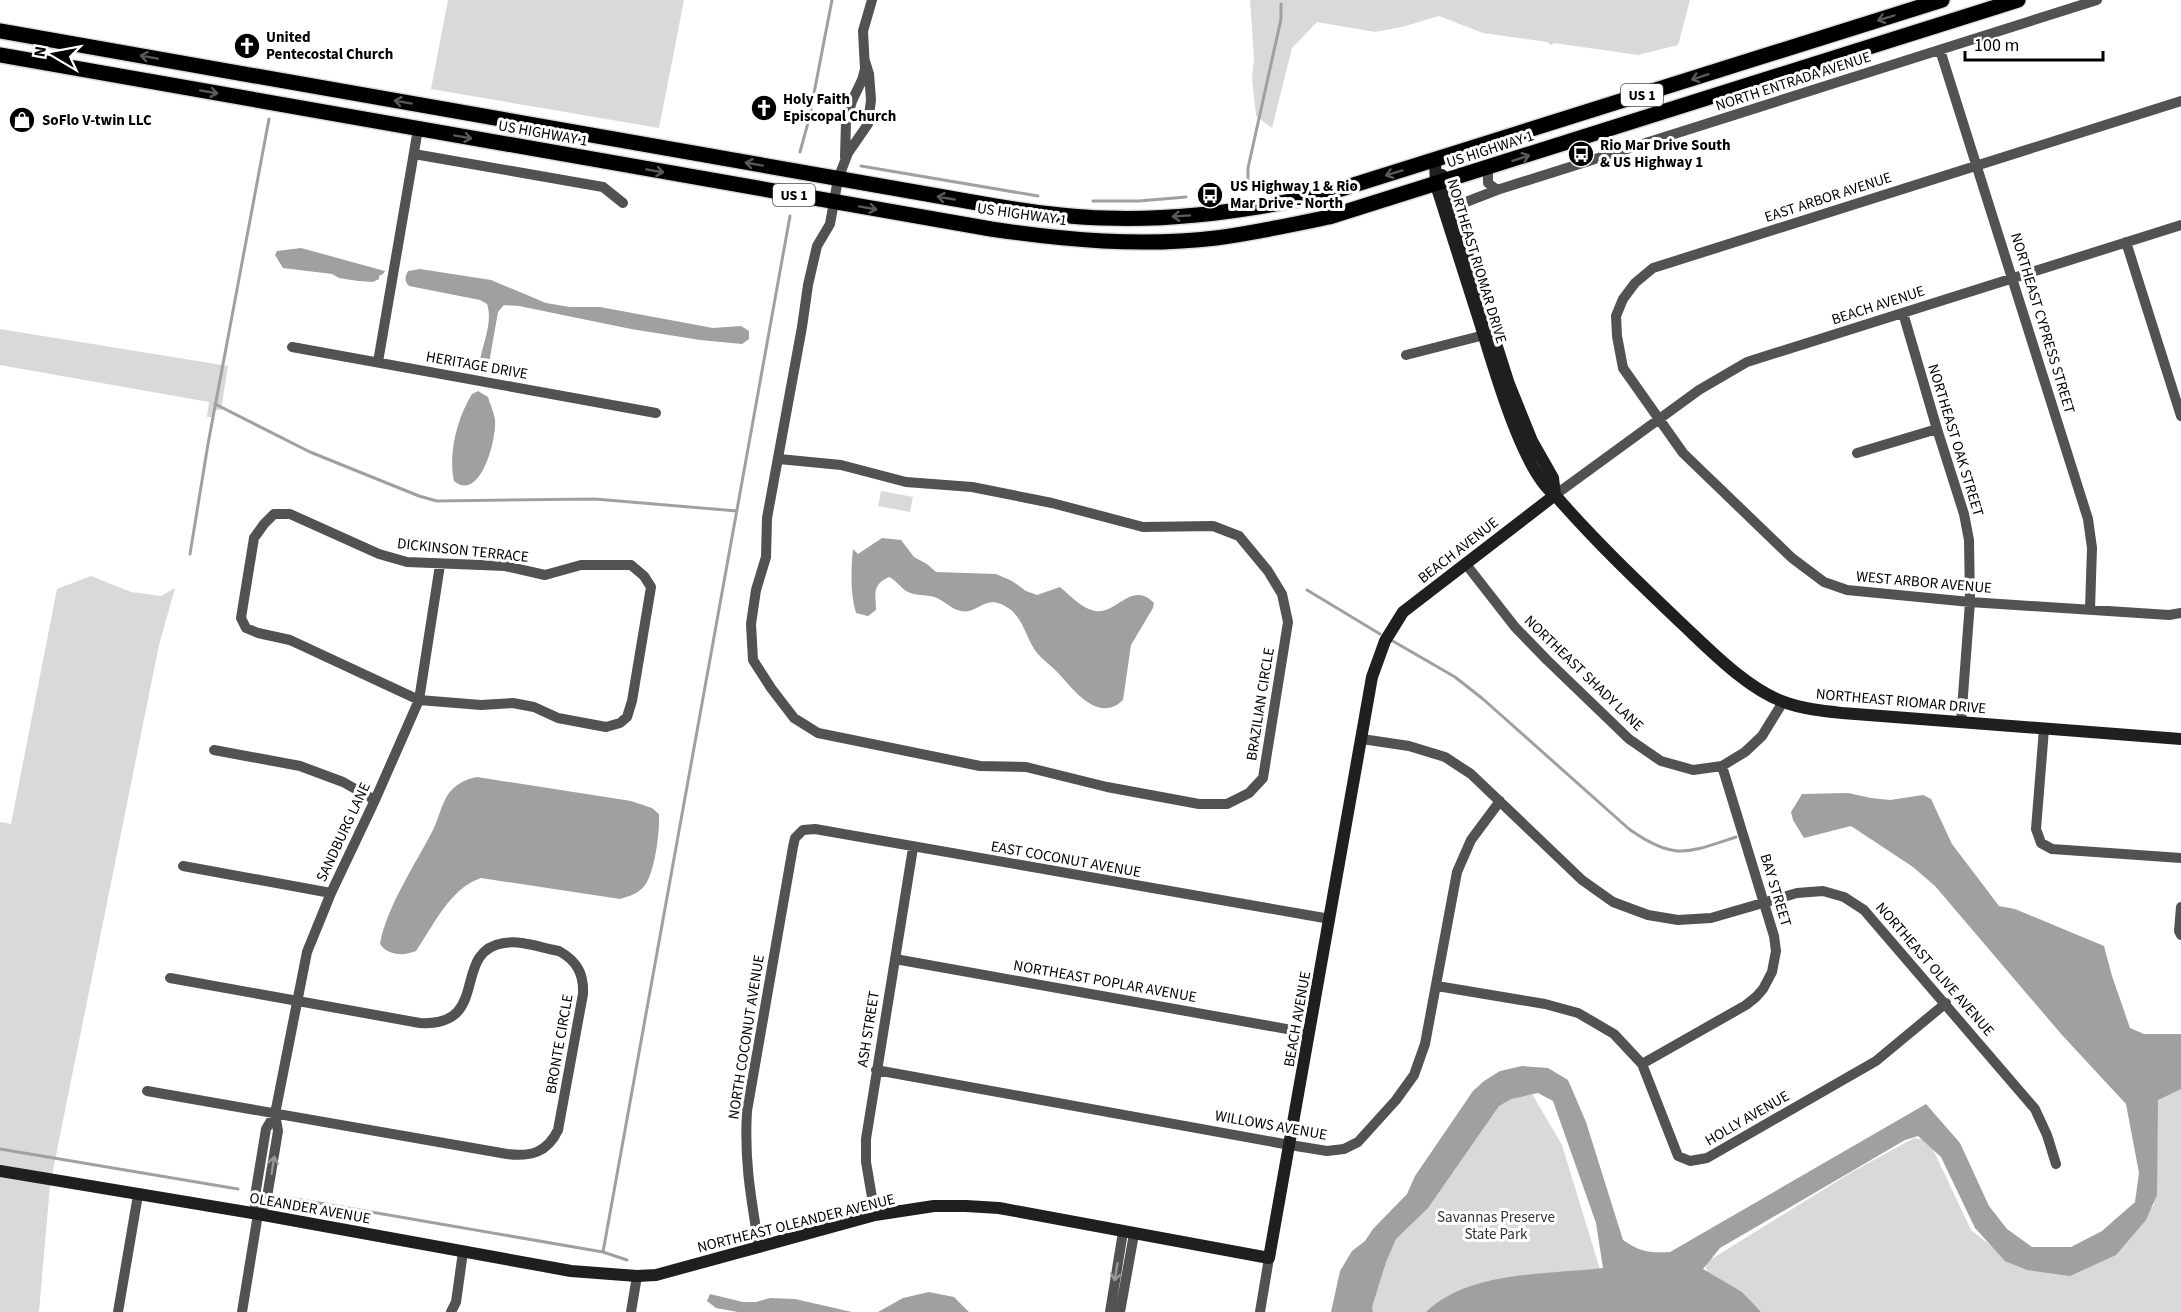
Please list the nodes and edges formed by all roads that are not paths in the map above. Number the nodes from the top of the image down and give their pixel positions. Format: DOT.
graph roads {
  1 [pos="872,0"];
  2 [pos="1942,0"];
  3 [pos="1980,0"];
  4 [pos="2018,0"];
  5 [pos="2097,0"];
  6 [pos="1998,3"];
  7 [pos="1960,18"];
  8 [pos="0,31"];
  9 [pos="1940,50"];
  10 [pos="0,55"];
  11 [pos="865,61"];
  12 [pos="196,66"];
  13 [pos="152,82"];
  14 [pos="2181,101"];
  15 [pos="461,112"];
  16 [pos="418,129"];
  17 [pos="414,154"];
  18 [pos="1435,161"];
  19 [pos="845,163"];
  20 [pos="1977,165"];
  21 [pos="1488,168"];
  22 [pos="838,179"];
  23 [pos="1441,183"];
  24 [pos="1497,190"];
  25 [pos="834,202"];
  26 [pos="623,203"];
  27 [pos="1455,214"];
  28 [pos="2181,225"];
  29 [pos="2126,242"];
  30 [pos="2013,277"];
  31 [pos="1903,313"];
  32 [pos="1488,334"];
  33 [pos="292,346"];
  34 [pos="1406,355"];
  35 [pos="378,362"];
  36 [pos="656,413"];
  37 [pos="2181,416"];
  38 [pos="1660,420"];
  39 [pos="1937,429"];
  40 [pos="1857,453"];
  41 [pos="779,459"];
  42 [pos="1555,495"];
  43 [pos="1465,563"];
  44 [pos="440,565"];
  45 [pos="1970,602"];
  46 [pos="2090,609"];
  47 [pos="2181,613"];
  48 [pos="419,699"];
  49 [pos="1783,702"];
  50 [pos="1961,722"];
  51 [pos="2044,729"];
  52 [pos="1362,739"];
  53 [pos="2181,739"];
  54 [pos="214,750"];
  55 [pos="1722,766"];
  56 [pos="375,800"];
  57 [pos="1500,801"];
  58 [pos="799,833"];
  59 [pos="913,848"];
  60 [pos="2181,858"];
  61 [pos="183,866"];
  62 [pos="331,893"];
  63 [pos="1764,902"];
  64 [pos="2181,907"];
  65 [pos="1330,919"];
  66 [pos="2181,935"];
  67 [pos="895,959"];
  68 [pos="170,978"];
  69 [pos="1437,986"];
  70 [pos="296,1001"];
  71 [pos="1946,1003"];
  72 [pos="1309,1033"];
  73 [pos="1642,1065"];
  74 [pos="876,1070"];
  75 [pos="147,1091"];
  76 [pos="275,1114"];
  77 [pos="1290,1145"];
  78 [pos="2056,1164"];
  79 [pos="0,1171"];
  80 [pos="138,1195"];
  81 [pos="258,1214"];
  82 [pos="875,1215"];
  83 [pos="1129,1233"];
  84 [pos="759,1247"];
  85 [pos="463,1252"];
  86 [pos="1269,1258"];
  87 [pos="614,1275"];
  88 [pos="637,1276"];
  89 [pos="118,1312"];
  90 [pos="242,1312"];
  91 [pos="451,1312"];
  92 [pos="632,1312"];
  93 [pos="1110,1312"];
  94 [pos="1120,1312"];
  95 [pos="1260,1312"];
  1 -- 11 [label="street"];
  2 -- 18 [label="main road, US HIGHWAY 1 / US 1, one-way"];
  3 -- 7 [label="main road"];
  4 -- 6 [label="main road, US HIGHWAY 1 / US 1"];
  5 -- 9 [label="street, NORTH ENTRADA AVENUE"];
  6 -- 7 [label="main road, US HIGHWAY 1 / US 1"];
  21 -- 7 [label="main road, US HIGHWAY 1 / US 1, one-way"];
  12 -- 8 [label="main road, US HIGHWAY 1 / US 1, one-way"];
  9 -- 20 [label="street, NORTHEAST CYPRESS STREET"];
  9 -- 24 [label="street, NORTH ENTRADA AVENUE"];
  10 -- 13 [label="main road, US HIGHWAY 1 / US 1"];
  11 -- 19 [label="street"];
  11 -- 19 [label="street, BRAZILIAN CIRCLE"];
  12 -- 13 [label="main road"];
  15 -- 12 [label="main road, US HIGHWAY 1 / US 1, one-way"];
  13 -- 16 [label="main road, US HIGHWAY 1 / US 1, one-way"];
  14 -- 20 [label="street, EAST ARBOR AVENUE"];
  15 -- 16 [label="main road"];
  22 -- 15 [label="main road, US HIGHWAY 1 / US 1, one-way"];
  16 -- 17 [label="street"];
  16 -- 25 [label="main road, US HIGHWAY 1 / US 1, one-way"];
  17 -- 26 [label="street"];
  17 -- 35 [label="street"];
  18 -- 22 [label="main road, US HIGHWAY 1 / US 1, one-way"];
  18 -- 23 [label="street, NORTHEAST RIOMAR DRIVE"];
  19 -- 22 [label="street, BRAZILIAN CIRCLE"];
  20 -- 30 [label="street, NORTHEAST CYPRESS STREET"];
  20 -- 38 [label="street, EAST ARBOR AVENUE"];
  21 -- 23 [label="main road, US HIGHWAY 1 / US 1"];
  21 -- 24 [label="street"];
  22 -- 25 [label="street, BRAZILIAN CIRCLE"];
  25 -- 23 [label="main road, US HIGHWAY 1 / US 1, one-way"];
  23 -- 27 [label="street, NORTHEAST RIOMAR DRIVE"];
  23 -- 32 [label="street, NORTHEAST RIOMAR DRIVE"];
  24 -- 27 [label="street, NORTH ENTRADA AVENUE"];
  25 -- 41 [label="street, BRAZILIAN CIRCLE"];
  27 -- 32 [label="street, NORTHEAST RIOMAR DRIVE"];
  28 -- 29 [label="street, BEACH AVENUE"];
  29 -- 30 [label="street, BEACH AVENUE"];
  29 -- 37 [label="street"];
  30 -- 31 [label="street, BEACH AVENUE"];
  30 -- 46 [label="street, NORTHEAST CYPRESS STREET"];
  31 -- 38 [label="street, BEACH AVENUE"];
  31 -- 39 [label="street, NORTHEAST OAK STREET"];
  32 -- 34 [label="street"];
  32 -- 42 [label="street, NORTHEAST RIOMAR DRIVE"];
  33 -- 35 [label="street, HERITAGE DRIVE"];
  35 -- 36 [label="street, HERITAGE DRIVE"];
  38 -- 42 [label="street, BEACH AVENUE"];
  38 -- 45 [label="street, WEST ARBOR AVENUE"];
  39 -- 40 [label="street"];
  39 -- 45 [label="street, NORTHEAST OAK STREET"];
  41 -- 41 [label="street, BRAZILIAN CIRCLE"];
  42 -- 43 [label="street, BEACH AVENUE"];
  42 -- 49 [label="street, NORTHEAST RIOMAR DRIVE"];
  43 -- 52 [label="street, BEACH AVENUE"];
  43 -- 55 [label="street, NORTHEAST SHADY LANE"];
  44 -- 48 [label="street, SANDBURG LANE"];
  44 -- 48 [label="street, DICKINSON TERRACE"];
  44 -- 48 [label="street, DICKINSON TERRACE"];
  45 -- 46 [label="street, WEST ARBOR AVENUE"];
  45 -- 50 [label="street, NORTHEAST OAK STREET"];
  46 -- 47 [label="street, WEST ARBOR AVENUE"];
  48 -- 56 [label="street, SANDBURG LANE"];
  49 -- 50 [label="street, NORTHEAST RIOMAR DRIVE"];
  49 -- 55 [label="street, NORTHEAST SHADY LANE"];
  50 -- 51 [label="street, NORTHEAST RIOMAR DRIVE"];
  51 -- 53 [label="street, NORTHEAST RIOMAR DRIVE"];
  51 -- 60 [label="street"];
  52 -- 57 [label="street, NORTHEAST OLIVE AVENUE"];
  52 -- 65 [label="street, BEACH AVENUE"];
  54 -- 56 [label="street"];
  55 -- 63 [label="street, BAY STREET"];
  56 -- 62 [label="street, SANDBURG LANE"];
  57 -- 63 [label="street, NORTHEAST OLIVE AVENUE"];
  57 -- 69 [label="street, WILLOWS AVENUE"];
  58 -- 59 [label="street, EAST COCONUT AVENUE"];
  58 -- 84 [label="street, NORTH COCONUT AVENUE"];
  59 -- 65 [label="street, EAST COCONUT AVENUE"];
  59 -- 67 [label="street, ASH STREET"];
  61 -- 62 [label="street"];
  62 -- 70 [label="street, SANDBURG LANE"];
  63 -- 71 [label="street, NORTHEAST OLIVE AVENUE"];
  63 -- 73 [label="street, BAY STREET"];
  64 -- 66 [label="street"];
  65 -- 72 [label="street, BEACH AVENUE"];
  67 -- 72 [label="street, NORTHEAST POPLAR AVENUE"];
  67 -- 74 [label="street, ASH STREET"];
  68 -- 70 [label="street"];
  69 -- 73 [label="street, HOLLY AVENUE"];
  69 -- 77 [label="street, WILLOWS AVENUE"];
  70 -- 76 [label="street, SANDBURG LANE"];
  70 -- 76 [label="street, BRONTE CIRCLE"];
  71 -- 73 [label="street, HOLLY AVENUE"];
  71 -- 78 [label="street, NORTHEAST OLIVE AVENUE"];
  72 -- 77 [label="street, BEACH AVENUE"];
  74 -- 77 [label="street, WILLOWS AVENUE"];
  74 -- 82 [label="street, ASH STREET"];
  75 -- 76 [label="street"];
  76 -- 81 [label="street, SANDBURG LANE"];
  77 -- 86 [label="street, BEACH AVENUE"];
  79 -- 80 [label="street, OLEANDER AVENUE"];
  80 -- 81 [label="street, OLEANDER AVENUE"];
  80 -- 89 [label="street"];
  81 -- 85 [label="street, OLEANDER AVENUE"];
  81 -- 90 [label="street, SANDBURG LANE"];
  82 -- 83 [label="street, NORTHEAST OLEANDER AVENUE"];
  82 -- 84 [label="street, NORTHEAST OLEANDER AVENUE"];
  83 -- 86 [label="street, NORTHEAST OLEANDER AVENUE"];
  83 -- 93 [label="street, one-way"];
  83 -- 94 [label="street"];
  84 -- 88 [label="street, NORTHEAST OLEANDER AVENUE"];
  85 -- 87 [label="street, OLEANDER AVENUE"];
  85 -- 91 [label="street"];
  86 -- 95 [label="street, BEACH AVENUE"];
  87 -- 88 [label="street, NORTHEAST OLEANDER AVENUE"];
  88 -- 92 [label="street"];
}
